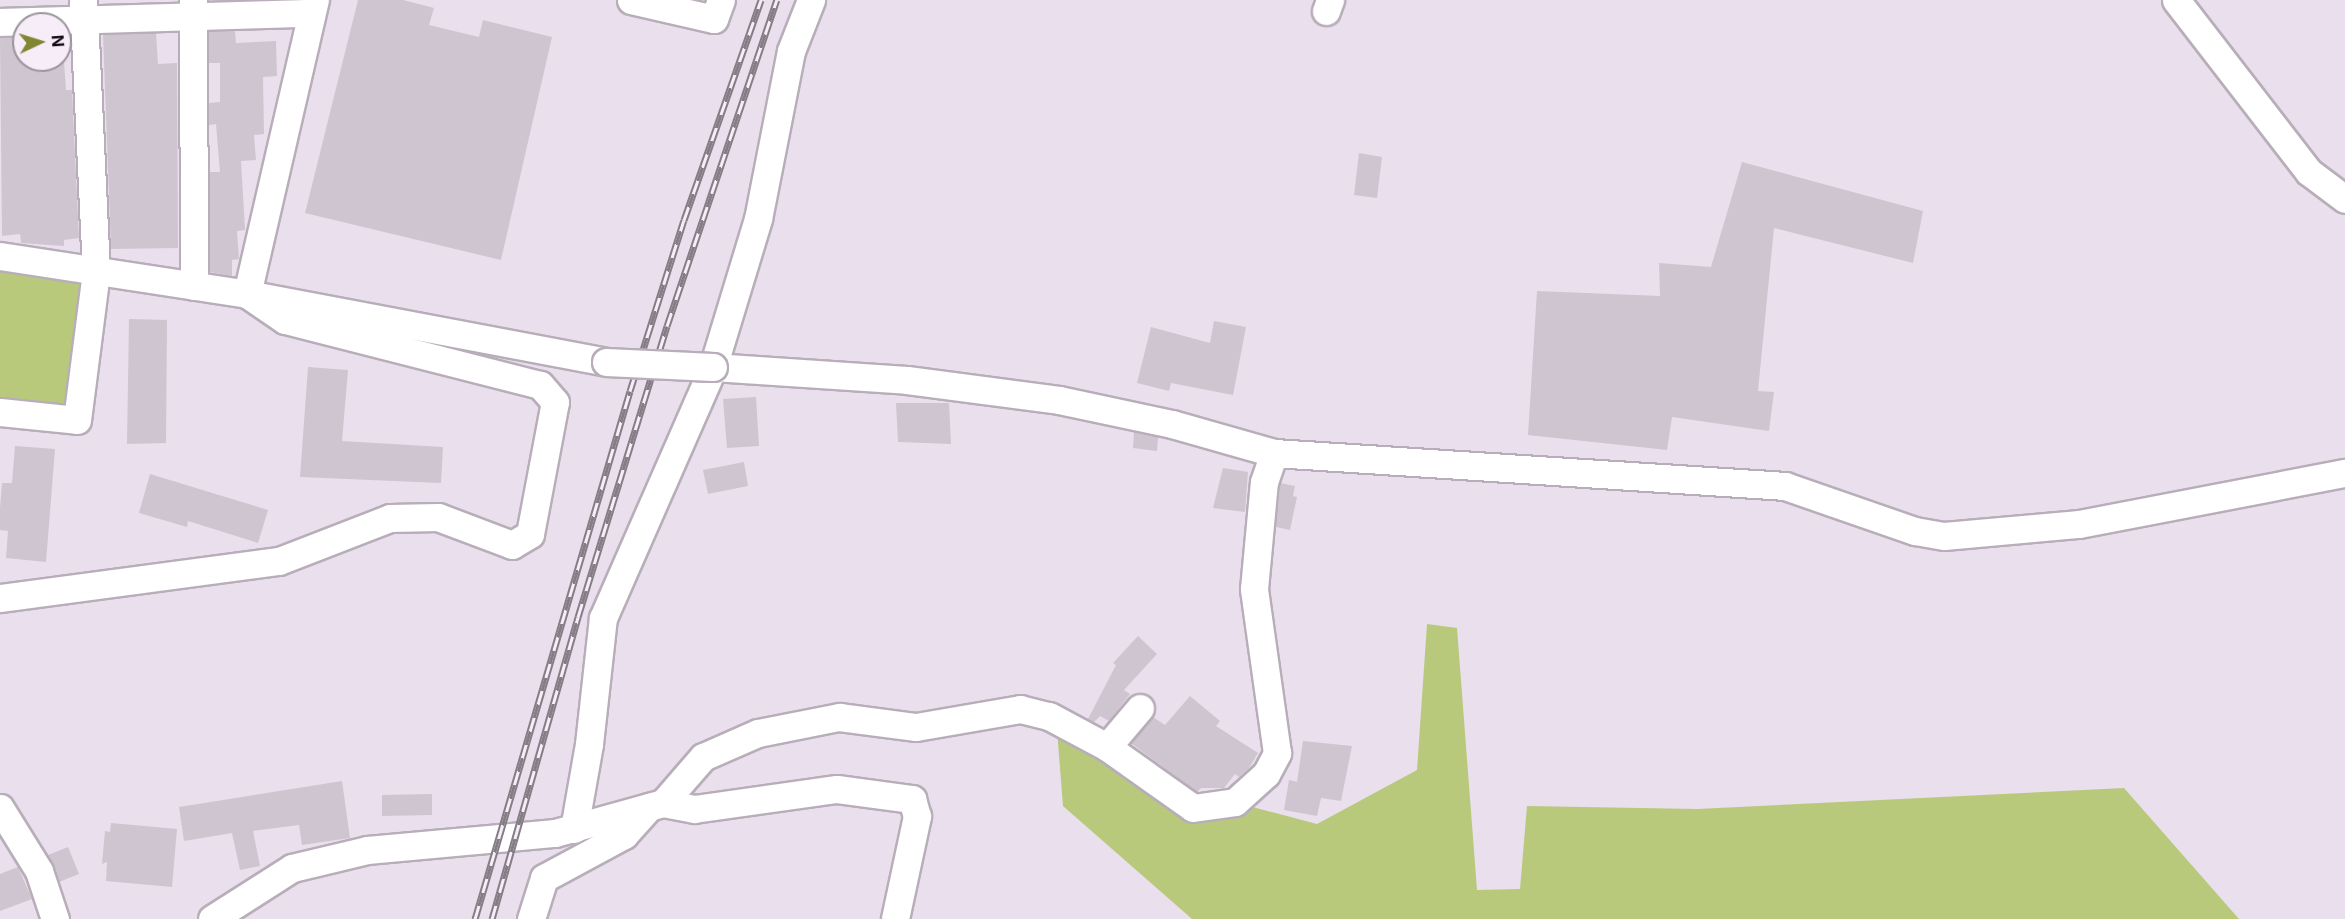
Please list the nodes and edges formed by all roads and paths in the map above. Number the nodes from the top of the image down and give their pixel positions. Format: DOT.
graph roads {
  1 [pos="721,0"];
  2 [pos="811,0"];
  3 [pos="2176,0"];
  4 [pos="636,1"];
  5 [pos="313,6"];
  6 [pos="194,8"];
  7 [pos="83,9"];
  8 [pos="0,22"];
  9 [pos="2345,199"];
  10 [pos="0,256"];
  11 [pos="96,271"];
  12 [pos="194,286"];
  13 [pos="247,294"];
  14 [pos="713,367"];
  15 [pos="0,412"];
  16 [pos="1274,453"];
  17 [pos="2345,473"];
  18 [pos="0,598"];
  19 [pos="1140,708"];
  20 [pos="1107,747"];
  21 [pos="656,805"];
  22 [pos="0,808"];
  23 [pos="574,829"];
  24 [pos="55,919"];
  25 [pos="212,919"];
  26 [pos="531,919"];
  27 [pos="895,919"];
  1 -- 4 [label="street"];
  2 -- 14 [label="street"];
  3 -- 9 [label="street"];
  5 -- 6 [label="street"];
  5 -- 13 [label="street"];
  6 -- 7 [label="street"];
  6 -- 12 [label="street"];
  7 -- 8 [label="street"];
  7 -- 11 [label="street"];
  10 -- 11 [label="street"];
  11 -- 12 [label="street"];
  11 -- 15 [label="street"];
  12 -- 13 [label="street"];
  13 -- 14 [label="street, bridge"];
  13 -- 18 [label="street"];
  14 -- 16 [label="street"];
  14 -- 23 [label="street"];
  16 -- 17 [label="street"];
  16 -- 20 [label="street"];
  19 -- 20 [label="street"];
  20 -- 21 [label="street"];
  21 -- 23 [label="street"];
  21 -- 26 [label="street"];
  21 -- 27 [label="street"];
  22 -- 24 [label="street"];
  23 -- 25 [label="street"];
}
